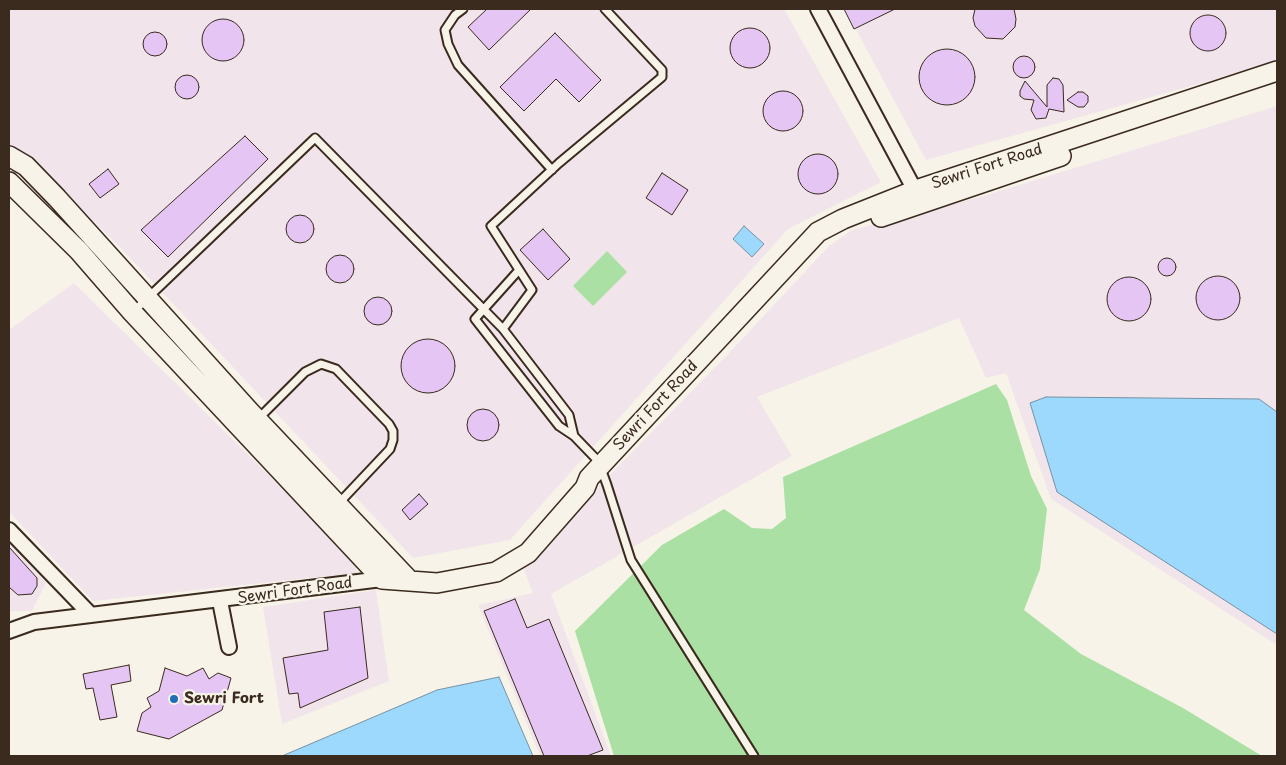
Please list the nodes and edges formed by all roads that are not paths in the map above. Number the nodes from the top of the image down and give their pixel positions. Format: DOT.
graph roads {
  1 [pos="463,9"];
  2 [pos="605,9"];
  3 [pos="818,9"];
  4 [pos="1277,71"];
  5 [pos="1277,83"];
  6 [pos="9,156"];
  7 [pos="1015,165"];
  8 [pos="552,170"];
  9 [pos="9,182"];
  10 [pos="919,197"];
  11 [pos="58,198"];
  12 [pos="42,214"];
  13 [pos="519,270"];
  14 [pos="148,298"];
  15 [pos="483,310"];
  16 [pos="132,312"];
  17 [pos="503,330"];
  18 [pos="251,426"];
  19 [pos="574,436"];
  20 [pos="602,470"];
  21 [pos="331,512"];
  22 [pos="9,530"];
  23 [pos="382,579"];
  24 [pos="409,580"];
  25 [pos="220,601"];
  26 [pos="91,615"];
  27 [pos="10,629"];
  28 [pos="229,647"];
  29 [pos="754,756"];
  1 -- 8 [label="lane"];
  2 -- 8 [label="lane"];
  3 -- 10 [label="street"];
  4 -- 7 [label="street, Sewri Fort Road"];
  5 -- 7 [label="street"];
  6 -- 11 [label="street"];
  7 -- 10 [label="street, Sewri Fort Road"];
  8 -- 13 [label="lane"];
  9 -- 12 [label="street"];
  10 -- 20 [label="street, Sewri Fort Road"];
  11 -- 12 [label="street"];
  11 -- 14 [label="street"];
  12 -- 16 [label="street"];
  13 -- 15 [label="lane"];
  13 -- 17 [label="lane"];
  14 -- 15 [label="lane"];
  14 -- 16 [label="lane"];
  14 -- 18 [label="street"];
  15 -- 17 [label="lane"];
  15 -- 19 [label="lane"];
  16 -- 18 [label="street"];
  17 -- 19 [label="lane"];
  18 -- 21 [label="street"];
  18 -- 21 [label="lane"];
  19 -- 20 [label="lane"];
  20 -- 24 [label="street, Sewri Fort Road"];
  20 -- 29 [label="lane"];
  21 -- 23 [label="street"];
  21 -- 24 [label="street"];
  22 -- 26 [label="street"];
  23 -- 24 [label="street, Sewri Fort Road"];
  23 -- 25 [label="street, Sewri Fort Road"];
  25 -- 26 [label="street, Sewri Fort Road"];
  25 -- 28 [label="street"];
  26 -- 27 [label="street, Sewri Fort Road"];
}
